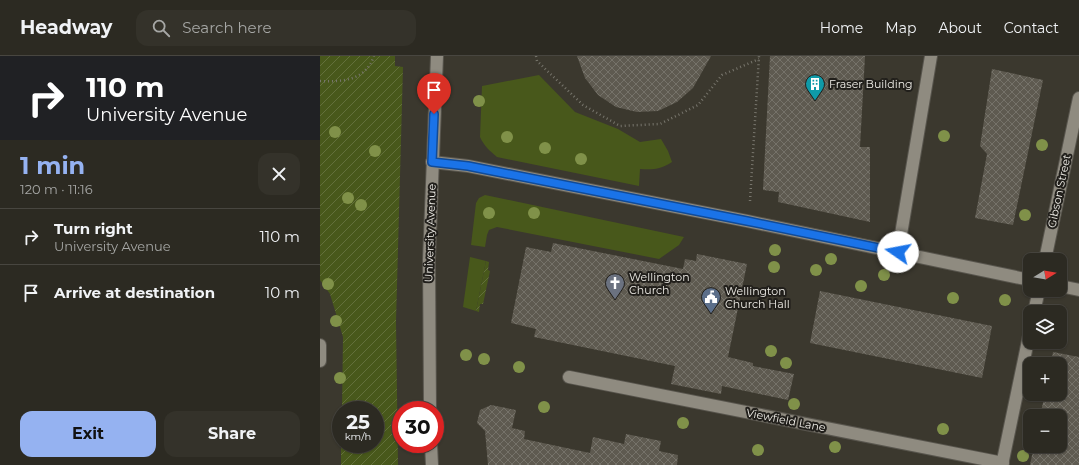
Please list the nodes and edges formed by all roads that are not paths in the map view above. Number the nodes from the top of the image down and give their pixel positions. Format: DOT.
graph roads {
  1 [pos="437,56"];
  2 [pos="932,56"];
  3 [pos="1079,98"];
  4 [pos="432,162"];
  5 [pos="898,252"];
  6 [pos="1046,253"];
  7 [pos="1023,279"];
  8 [pos="1067,287"];
  9 [pos="1079,290"];
  10 [pos="320,345"];
  11 [pos="1026,349"];
  12 [pos="320,361"];
  13 [pos="569,377"];
  14 [pos="430,401"];
  15 [pos="431,453"];
  16 [pos="1003,464"];
  17 [pos="432,465"];
  1 -- 4 [label="street, University Avenue"];
  2 -- 5 [label="street"];
  3 -- 6 [label="street, Gibson Street"];
  4 -- 5 [label="street"];
  4 -- 14 [label="street, University Avenue"];
  5 -- 7 [label="street"];
  8 -- 9 [label="street"];
  10 -- 12 [label="street"];
  11 -- 16 [label="street"];
  13 -- 16 [label="street, Viewfield Lane"];
  15 -- 17 [label="street"];
}
